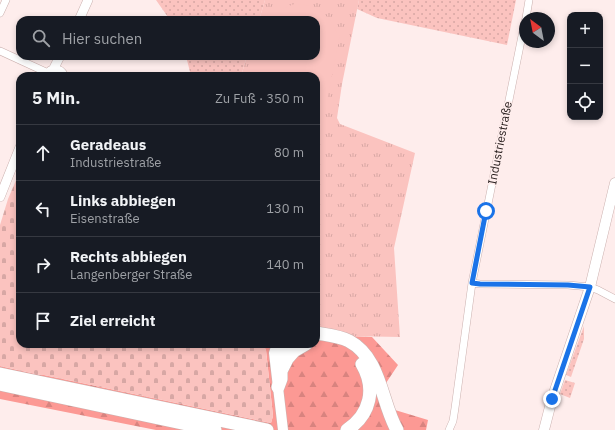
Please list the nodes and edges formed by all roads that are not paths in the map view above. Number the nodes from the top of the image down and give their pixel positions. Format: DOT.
graph roads {
  1 [pos="6,0"];
  2 [pos="88,0"];
  3 [pos="529,0"];
  4 [pos="527,12"];
  5 [pos="0,13"];
  6 [pos="81,16"];
  7 [pos="520,48"];
  8 [pos="0,51"];
  9 [pos="16,58"];
  10 [pos="22,60"];
  11 [pos="59,60"];
  12 [pos="62,60"];
  13 [pos="52,72"];
  14 [pos="54,72"];
  15 [pos="55,72"];
  16 [pos="16,157"];
  17 [pos="615,183"];
  18 [pos="0,197"];
  19 [pos="472,283"];
  20 [pos="590,287"];
  21 [pos="615,299"];
  22 [pos="320,338"];
  23 [pos="320,339"];
  24 [pos="283,348"];
  25 [pos="299,348"];
  26 [pos="0,374"];
  27 [pos="0,384"];
  28 [pos="278,387"];
  29 [pos="215,430"];
  30 [pos="267,430"];
  31 [pos="283,430"];
  32 [pos="347,430"];
  33 [pos="397,430"];
  34 [pos="449,430"];
  35 [pos="544,430"];
  1 -- 5 [label="street"];
  2 -- 6 [label="street"];
  3 -- 4 [label="street"];
  7 -- 19 [label="street, Industriestraße"];
  8 -- 9 [label="street"];
  10 -- 13 [label="street"];
  11 -- 14 [label="street"];
  12 -- 15 [label="street"];
  16 -- 18 [label="street"];
  17 -- 20 [label="main road"];
  19 -- 20 [label="street"];
  19 -- 34 [label="street, Industriestraße"];
  20 -- 21 [label="street"];
  20 -- 35 [label="main road"];
  22 -- 33 [label="highway"];
  23 -- 32 [label="highway"];
  24 -- 28 [label="main road"];
  25 -- 28 [label="highway"];
  26 -- 30 [label="highway"];
  27 -- 29 [label="highway"];
  28 -- 31 [label="main road"];
}
